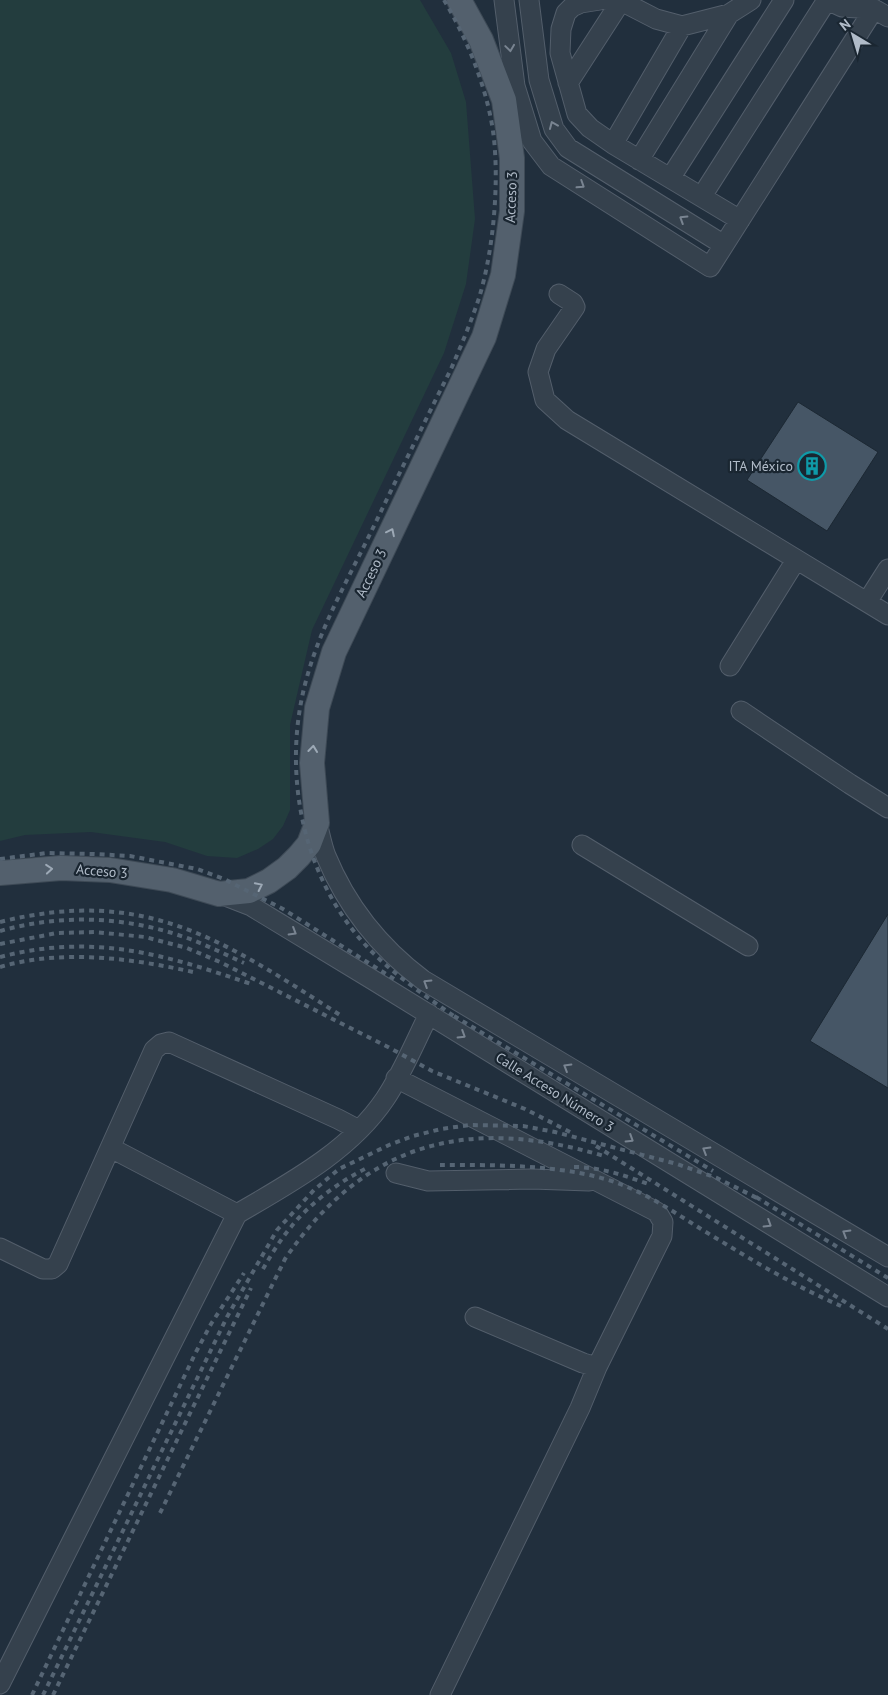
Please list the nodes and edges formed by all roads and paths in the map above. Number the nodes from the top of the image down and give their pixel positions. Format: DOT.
graph roads {
  1 [pos="459,0"];
  2 [pos="504,0"];
  3 [pos="529,0"];
  4 [pos="600,0"];
  5 [pos="751,0"];
  6 [pos="784,0"];
  7 [pos="614,1"];
  8 [pos="881,13"];
  9 [pos="729,14"];
  10 [pos="682,26"];
  11 [pos="568,83"];
  12 [pos="613,144"];
  13 [pos="639,160"];
  14 [pos="671,178"];
  15 [pos="702,196"];
  16 [pos="740,220"];
  17 [pos="724,245"];
  18 [pos="559,294"];
  19 [pos="796,560"];
  20 [pos="888,569"];
  21 [pos="866,602"];
  22 [pos="888,615"];
  23 [pos="730,666"];
  24 [pos="741,711"];
  25 [pos="888,808"];
  26 [pos="317,823"];
  27 [pos="582,845"];
  28 [pos="0,873"];
  29 [pos="219,894"];
  30 [pos="748,946"];
  31 [pos="429,1014"];
  32 [pos="396,1078"];
  33 [pos="359,1130"];
  34 [pos="111,1148"];
  35 [pos="396,1173"];
  36 [pos="596,1181"];
  37 [pos="237,1214"];
  38 [pos="0,1248"];
  39 [pos="888,1257"];
  40 [pos="888,1297"];
  41 [pos="475,1317"];
  42 [pos="597,1367"];
  43 [pos="0,1684"];
  44 [pos="440,1695"];
  26 -- 1 [label="main road, Acceso 3, one-way"];
  2 -- 17 [label="street, one-way"];
  17 -- 3 [label="street, one-way"];
  4 -- 11 [label="street"];
  5 -- 9 [label="street"];
  6 -- 14 [label="street"];
  7 -- 10 [label="street"];
  7 -- 11 [label="street"];
  8 -- 15 [label="street"];
  8 -- 16 [label="street"];
  9 -- 10 [label="street"];
  9 -- 13 [label="street"];
  10 -- 12 [label="street"];
  11 -- 12 [label="street"];
  12 -- 13 [label="street"];
  13 -- 14 [label="street"];
  14 -- 15 [label="street"];
  15 -- 16 [label="street"];
  16 -- 17 [label="street"];
  18 -- 19 [label="street"];
  19 -- 21 [label="street"];
  19 -- 23 [label="street"];
  20 -- 21 [label="street"];
  21 -- 22 [label="street"];
  24 -- 25 [label="street"];
  29 -- 26 [label="main road, Acceso 3, one-way"];
  39 -- 26 [label="street, Calle Acceso Número 3, one-way"];
  27 -- 30 [label="street"];
  28 -- 29 [label="main road, Acceso 3, one-way"];
  29 -- 31 [label="street, Calle Acceso Número 3, one-way"];
  31 -- 32 [label="street"];
  31 -- 40 [label="street, Calle Acceso Número 3, one-way"];
  32 -- 33 [label="street"];
  32 -- 36 [label="street"];
  33 -- 34 [label="street"];
  33 -- 37 [label="street"];
  34 -- 37 [label="street"];
  34 -- 38 [label="street"];
  35 -- 36 [label="street"];
  36 -- 42 [label="street"];
  37 -- 43 [label="street"];
  41 -- 42 [label="street"];
  42 -- 44 [label="street"];
}
